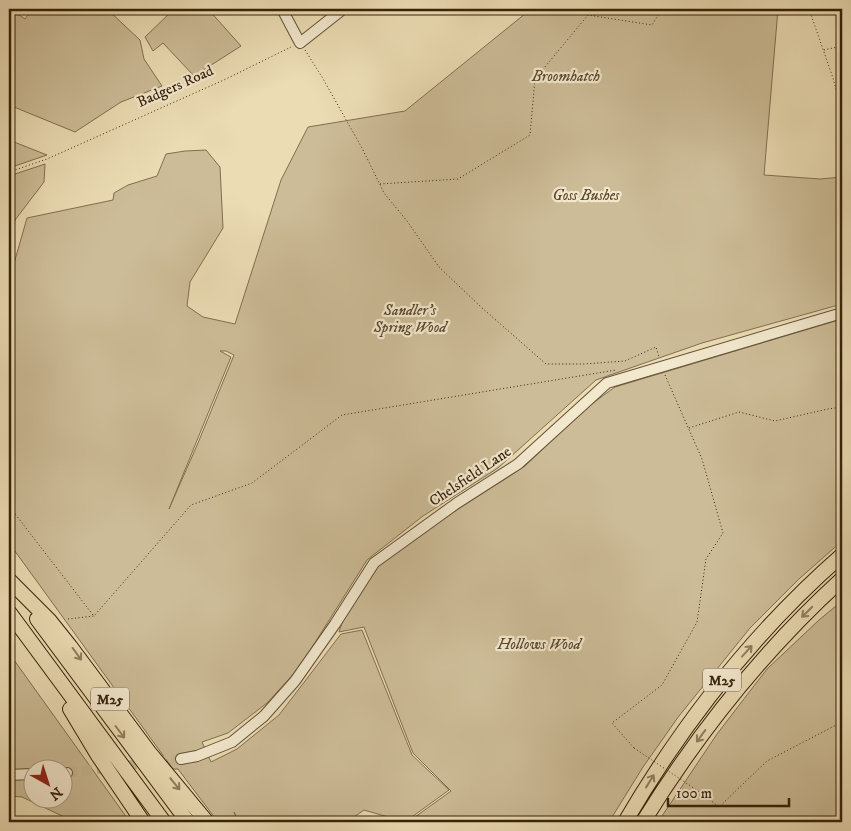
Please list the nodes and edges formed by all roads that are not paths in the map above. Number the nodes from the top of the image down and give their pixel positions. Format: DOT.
graph roads {
  1 [pos="282,9"];
  2 [pos="343,9"];
  3 [pos="842,313"];
  4 [pos="842,555"];
  5 [pos="842,579"];
  6 [pos="9,580"];
  7 [pos="9,612"];
  8 [pos="39,654"];
  9 [pos="181,759"];
  10 [pos="22,774"];
  11 [pos="9,775"];
  12 [pos="143,822"];
  13 [pos="164,822"];
  14 [pos="188,822"];
  15 [pos="207,822"];
  16 [pos="625,822"];
  17 [pos="643,822"];
  1 -- 2 [label="street"];
  3 -- 9 [label="street, Chelsfield Lane"];
  16 -- 4 [label="highway, M25, one-way"];
  5 -- 17 [label="highway, M25, one-way"];
  6 -- 14 [label="highway, M25, one-way"];
  6 -- 15 [label="highway, M25, one-way"];
  7 -- 8 [label="highway, M25"];
  8 -- 12 [label="highway, M25"];
  8 -- 13 [label="highway, M25"];
  10 -- 11 [label="street"];
}
